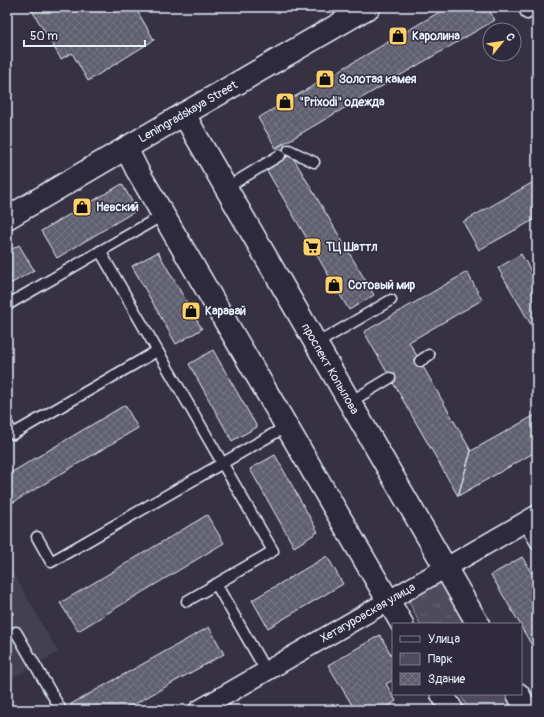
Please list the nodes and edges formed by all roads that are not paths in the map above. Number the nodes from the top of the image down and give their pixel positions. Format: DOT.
graph roads {
  1 [pos="369,7"];
  2 [pos="184,114"];
  3 [pos="126,148"];
  4 [pos="314,162"];
  5 [pos="226,188"];
  6 [pos="9,213"];
  7 [pos="163,215"];
  8 [pos="100,251"];
  9 [pos="391,300"];
  10 [pos="7,305"];
  11 [pos="316,344"];
  12 [pos="157,350"];
  13 [pos="429,355"];
  14 [pos="420,361"];
  15 [pos="390,378"];
  16 [pos="350,402"];
  17 [pos="7,424"];
  18 [pos="287,426"];
  19 [pos="222,464"];
  20 [pos="530,519"];
  21 [pos="37,537"];
  22 [pos="537,545"];
  23 [pos="445,568"];
  24 [pos="216,584"];
  25 [pos="187,601"];
  26 [pos="388,601"];
  27 [pos="401,623"];
  28 [pos="477,623"];
  29 [pos="16,632"];
  30 [pos="266,671"];
  31 [pos="443,695"];
  32 [pos="519,695"];
  33 [pos="61,710"];
  34 [pos="199,710"];
  35 [pos="452,710"];
  36 [pos="527,710"];
  1 -- 2 [label="street, Leningradskaya Street"];
  2 -- 3 [label="street, Leningradskaya Street"];
  2 -- 5 [label="street, проспект Копылова"];
  3 -- 6 [label="street, Leningradskaya Street"];
  3 -- 7 [label="street"];
  4 -- 5 [label="lane"];
  5 -- 11 [label="street, проспект Копылова"];
  7 -- 8 [label="lane"];
  7 -- 18 [label="street"];
  8 -- 10 [label="lane"];
  8 -- 12 [label="lane"];
  9 -- 11 [label="lane"];
  11 -- 16 [label="street, проспект Копылова"];
  12 -- 17 [label="lane"];
  12 -- 19 [label="lane"];
  13 -- 14 [label="lane"];
  15 -- 16 [label="lane"];
  16 -- 23 [label="street, проспект Копылова"];
  18 -- 19 [label="lane"];
  18 -- 26 [label="street"];
  19 -- 21 [label="lane"];
  19 -- 24 [label="lane"];
  20 -- 22 [label="lane"];
  20 -- 23 [label="street, Хетагуровская улица"];
  23 -- 26 [label="street, Хетагуровская улица"];
  23 -- 28 [label="street, проспект Копылова"];
  24 -- 25 [label="lane"];
  24 -- 30 [label="lane"];
  26 -- 27 [label="street"];
  26 -- 30 [label="street, Хетагуровская улица"];
  29 -- 33 [label="lane"];
  30 -- 34 [label="street, Хетагуровская улица"];
  31 -- 35 [label="street"];
  32 -- 36 [label="street"];
}
